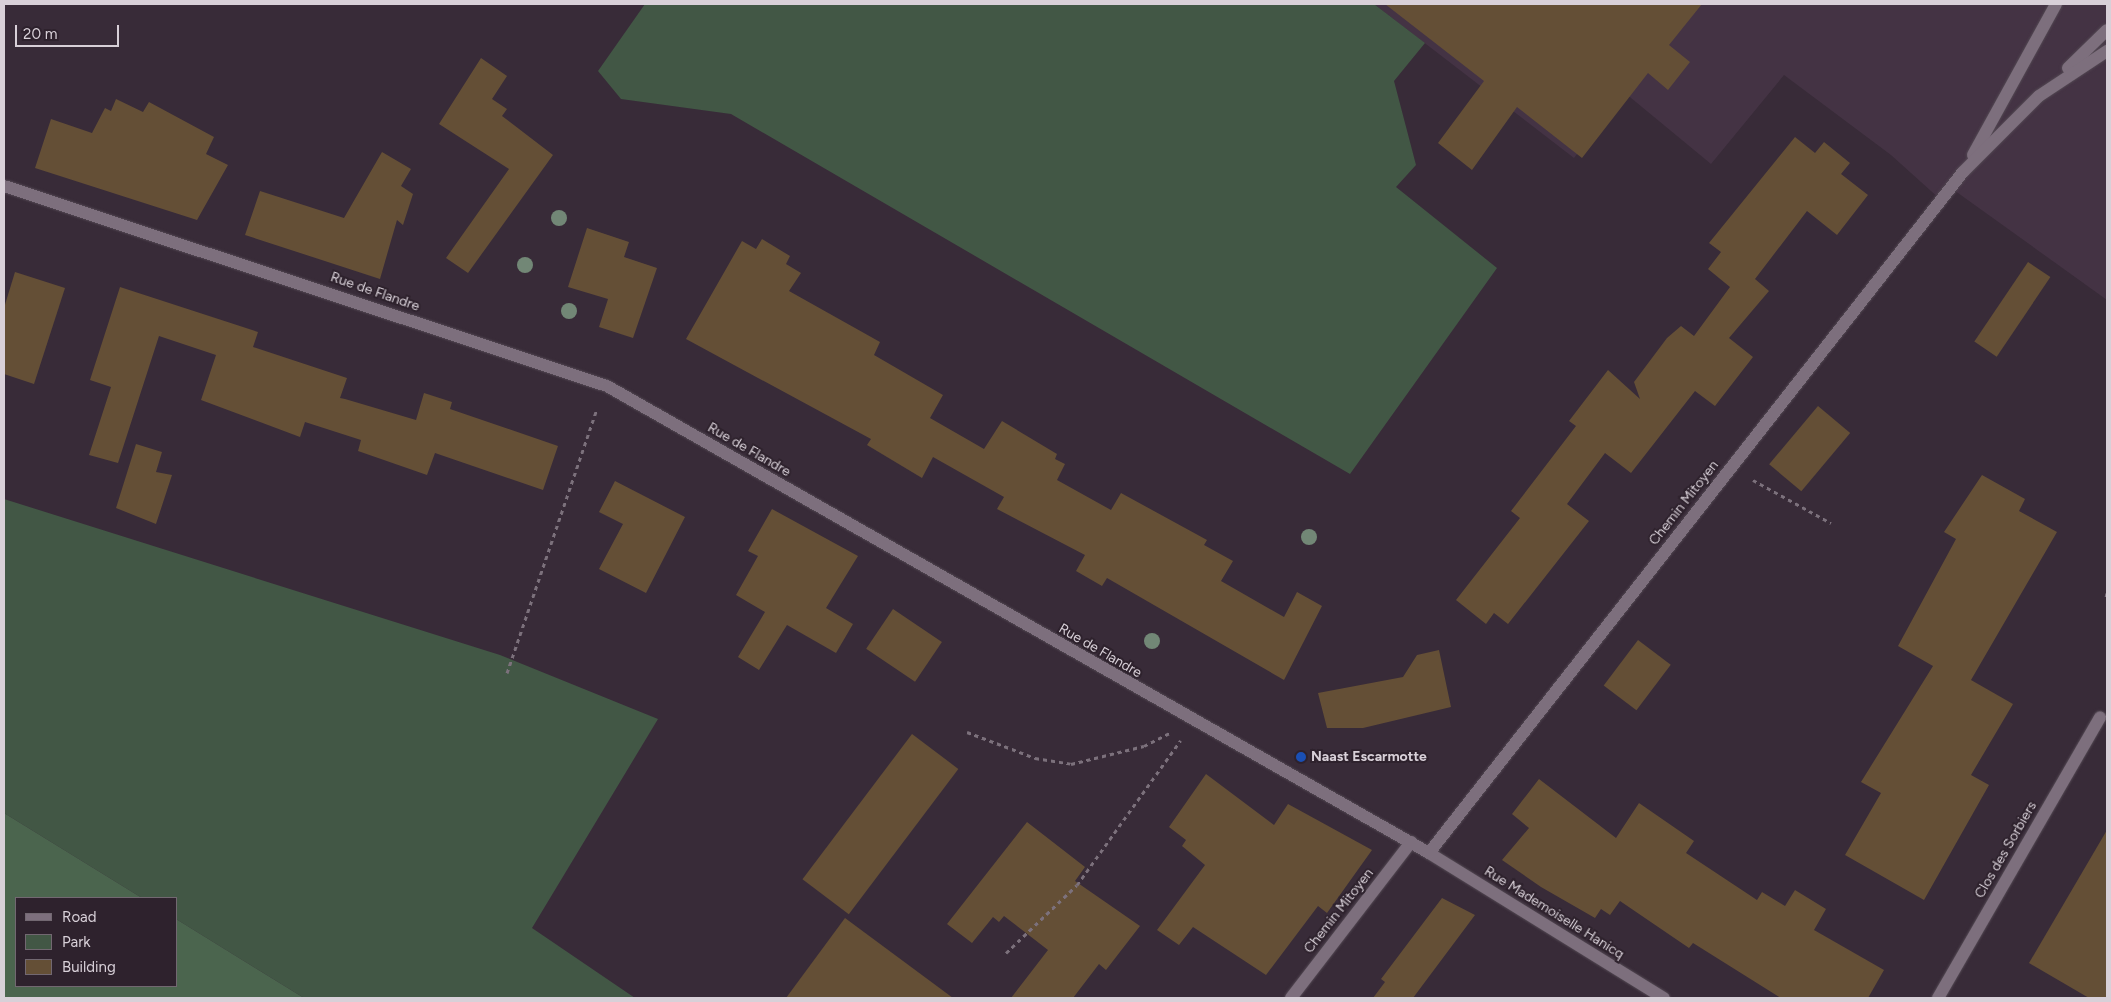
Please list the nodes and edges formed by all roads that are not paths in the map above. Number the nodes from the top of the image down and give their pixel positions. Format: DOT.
graph roads {
  1 [pos="2053,6"];
  2 [pos="2107,30"];
  3 [pos="2107,51"];
  4 [pos="2039,96"];
  5 [pos="1963,172"];
  6 [pos="4,186"];
  7 [pos="2100,717"];
  8 [pos="1411,842"];
  9 [pos="1429,853"];
  10 [pos="1291,998"];
  11 [pos="1664,998"];
  12 [pos="1938,998"];
  1 -- 5 [label="street"];
  2 -- 4 [label="street"];
  3 -- 4 [label="street"];
  4 -- 5 [label="street"];
  5 -- 9 [label="street, Chemin Mitoyen"];
  6 -- 8 [label="street, Rue de Flandre"];
  7 -- 12 [label="street, Clos des Sorbiers"];
  8 -- 9 [label="street, Rue de Flandre"];
  8 -- 10 [label="street, Chemin Mitoyen"];
  9 -- 11 [label="street, Rue Mademoiselle Hanicq"];
}
